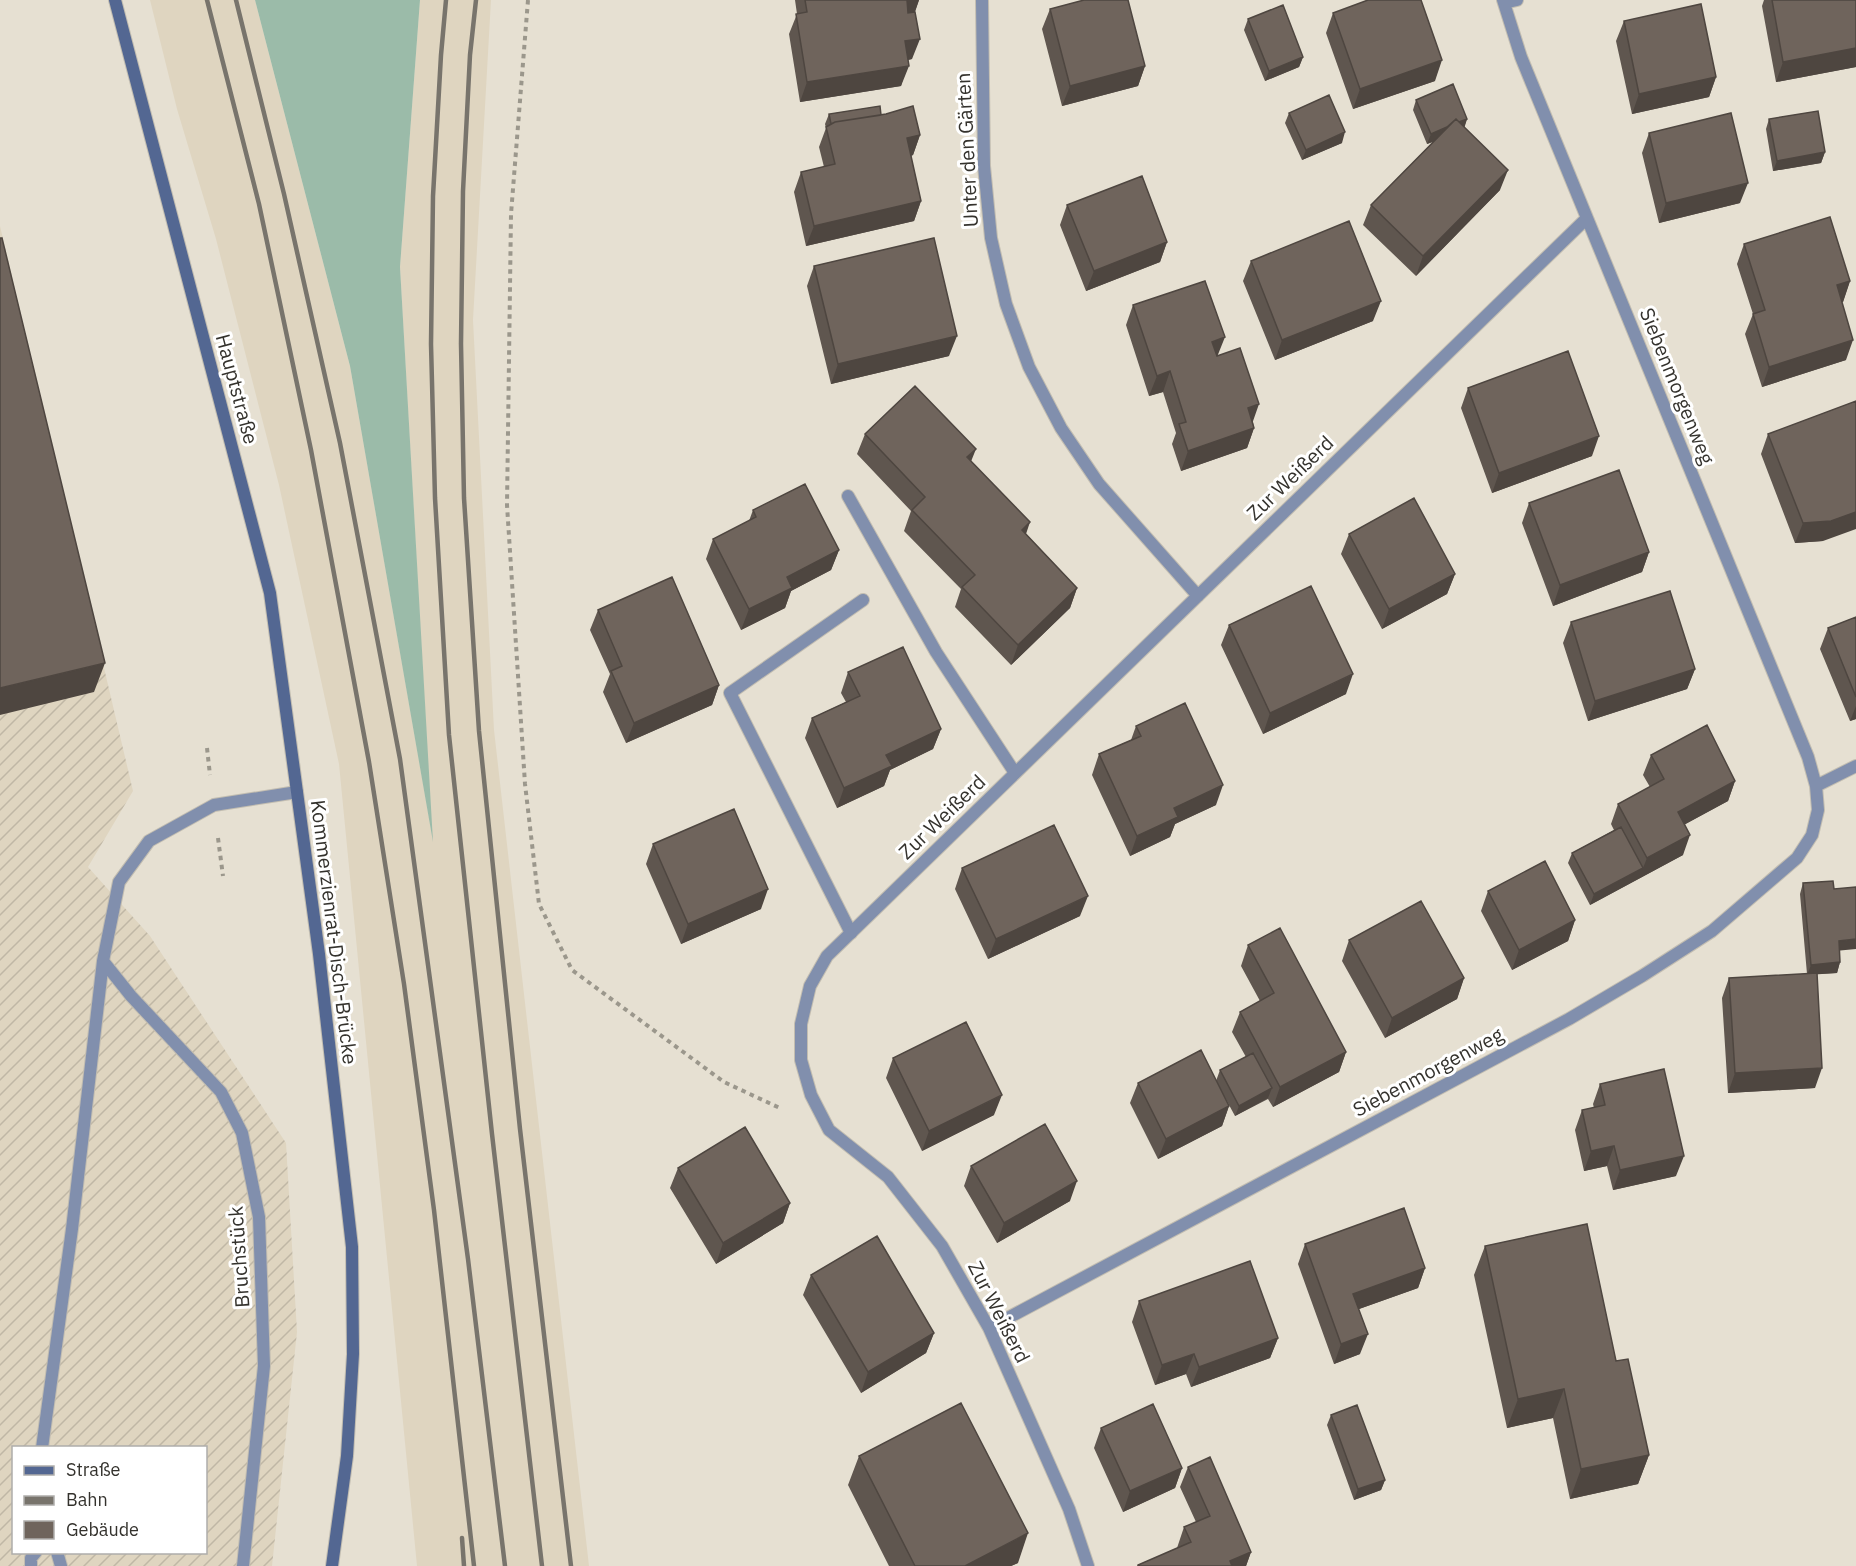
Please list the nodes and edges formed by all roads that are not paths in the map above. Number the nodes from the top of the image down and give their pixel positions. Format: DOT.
graph roads {
  1 [pos="116,0"];
  2 [pos="982,0"];
  3 [pos="1508,1"];
  4 [pos="1587,218"];
  5 [pos="848,496"];
  6 [pos="1198,596"];
  7 [pos="863,600"];
  8 [pos="1856,766"];
  9 [pos="1016,773"];
  10 [pos="1816,786"];
  11 [pos="297,792"];
  12 [pos="851,933"];
  13 [pos="103,961"];
  14 [pos="989,1328"];
  15 [pos="42,1446"];
  16 [pos="243,1566"];
  17 [pos="332,1566"];
  18 [pos="1088,1566"];
  1 -- 11 [label="street, Hauptstraße"];
  2 -- 6 [label="street, Unter den Gärten"];
  3 -- 4 [label="street, Siebenmorgenweg"];
  4 -- 6 [label="street, Zur Weißerd"];
  4 -- 10 [label="street, Siebenmorgenweg"];
  5 -- 9 [label="street"];
  6 -- 9 [label="street, Zur Weißerd"];
  7 -- 12 [label="street"];
  8 -- 10 [label="street"];
  9 -- 12 [label="street, Zur Weißerd"];
  10 -- 14 [label="street, Siebenmorgenweg"];
  11 -- 13 [label="street, Kommerzienrat-Disch-Brücke"];
  11 -- 17 [label="street, Kommerzienrat-Disch-Brücke"];
  12 -- 14 [label="street, Zur Weißerd"];
  13 -- 15 [label="street, Kommerzienrat-Disch-Brücke"];
  13 -- 16 [label="street, Bruchstück"];
  14 -- 18 [label="street, Zur Weißerd"];
}
